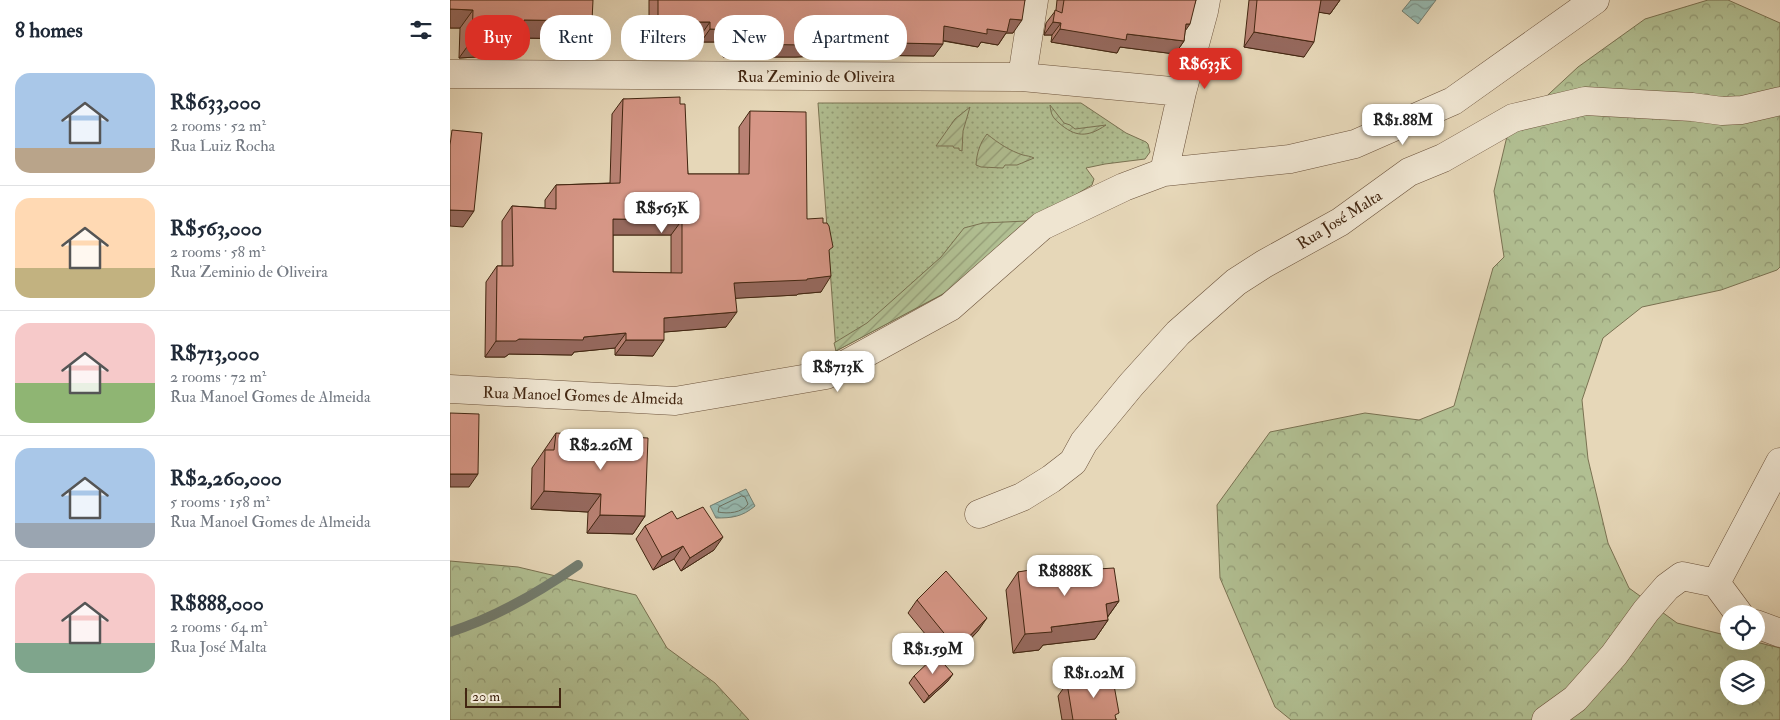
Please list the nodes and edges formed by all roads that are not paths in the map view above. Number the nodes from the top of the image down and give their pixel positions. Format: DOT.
graph roads {
  1 [pos="1034,0"];
  2 [pos="1206,0"];
  3 [pos="1595,0"];
  4 [pos="450,74"];
  5 [pos="1022,77"];
  6 [pos="1182,92"];
  7 [pos="1780,101"];
  8 [pos="1164,172"];
  9 [pos="450,389"];
  10 [pos="1780,462"];
  11 [pos="980,514"];
  12 [pos="1716,583"];
  13 [pos="1732,605"];
  14 [pos="1765,627"];
  15 [pos="1780,633"];
  16 [pos="1546,720"];
  1 -- 5 [label="street"];
  2 -- 6 [label="street"];
  3 -- 8 [label="street"];
  4 -- 5 [label="street, Rua Zeminio de Oliveira"];
  5 -- 6 [label="street, Rua Zeminio de Oliveira"];
  6 -- 8 [label="street"];
  7 -- 11 [label="street, Rua José Malta"];
  8 -- 9 [label="street, Rua Manoel Gomes de Almeida"];
  10 -- 12 [label="street"];
  12 -- 13 [label="street"];
  12 -- 16 [label="street"];
  14 -- 15 [label="street"];
}
